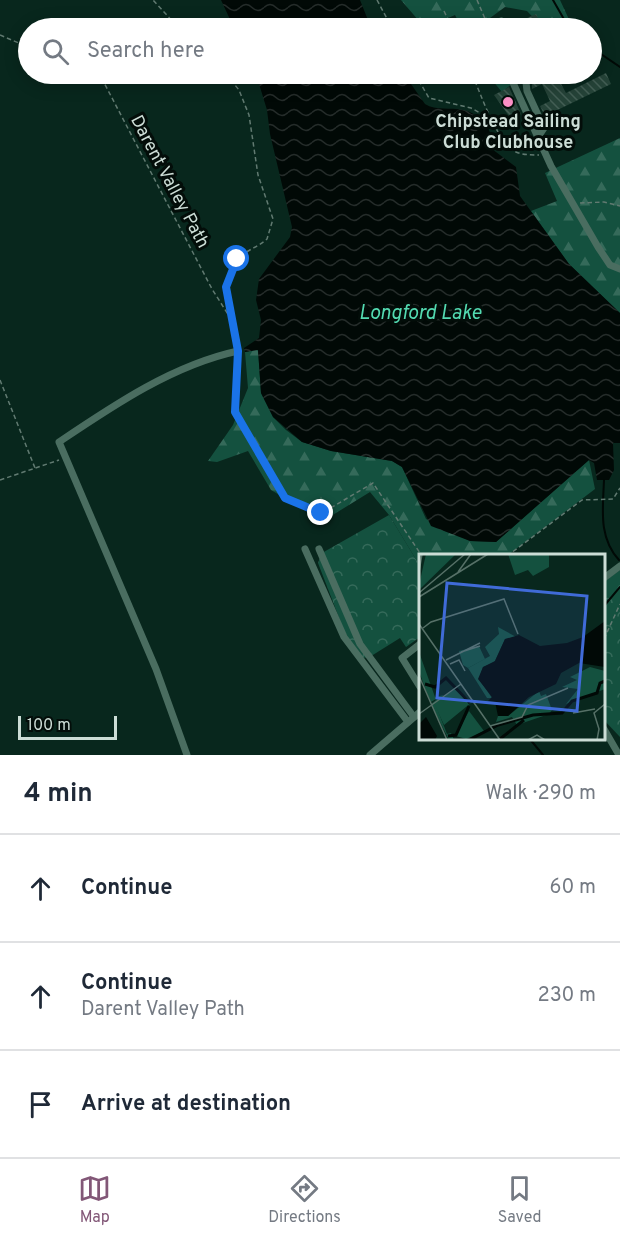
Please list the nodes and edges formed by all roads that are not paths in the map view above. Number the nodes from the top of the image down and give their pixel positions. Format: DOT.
graph roads {
  1 [pos="514,84"];
  2 [pos="527,84"];
  3 [pos="538,137"];
  4 [pos="620,269"];
  5 [pos="238,351"];
  6 [pos="304,549"];
  7 [pos="319,549"];
  8 [pos="620,566"];
  9 [pos="605,577"];
  10 [pos="419,645"];
  11 [pos="419,685"];
  12 [pos="417,714"];
  13 [pos="408,722"];
  14 [pos="605,732"];
  15 [pos="187,755"];
  16 [pos="370,755"];
  17 [pos="619,755"];
  1 -- 3 [label="street"];
  2 -- 3 [label="street"];
  3 -- 4 [label="street"];
  5 -- 15 [label="street"];
  6 -- 13 [label="street"];
  7 -- 12 [label="street"];
  8 -- 9 [label="street"];
  10 -- 11 [label="street"];
  12 -- 13 [label="street"];
  13 -- 16 [label="street"];
  14 -- 17 [label="street"];
}
